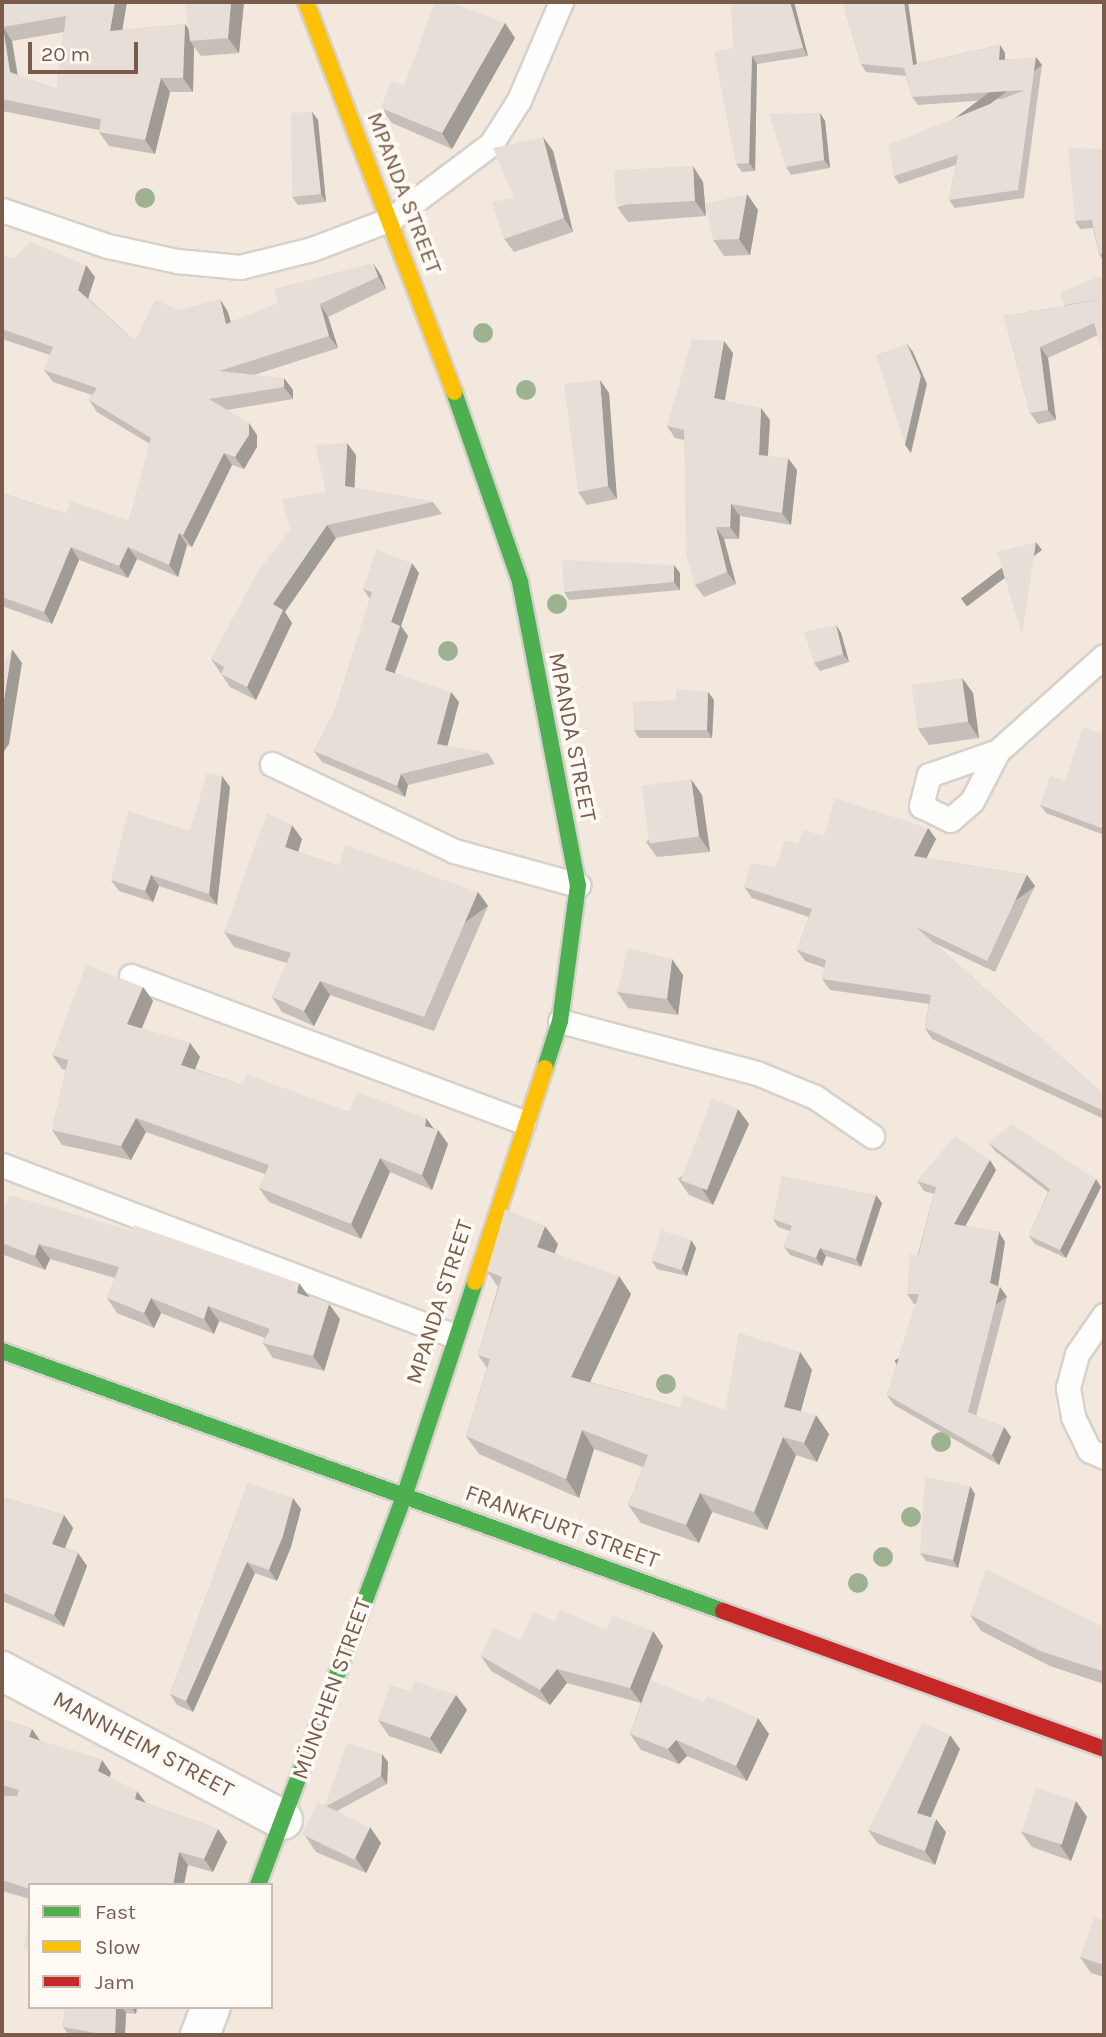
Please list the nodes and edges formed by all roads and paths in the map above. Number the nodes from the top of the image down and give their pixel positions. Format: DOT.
graph roads {
  1 [pos="306,2"];
  2 [pos="561,2"];
  3 [pos="2,210"];
  4 [pos="391,219"];
  5 [pos="1104,656"];
  6 [pos="998,751"];
  7 [pos="272,764"];
  8 [pos="578,885"];
  9 [pos="131,976"];
  10 [pos="559,1020"];
  11 [pos="524,1122"];
  12 [pos="872,1136"];
  13 [pos="2,1165"];
  14 [pos="1104,1315"];
  15 [pos="452,1335"];
  16 [pos="2,1351"];
  17 [pos="1104,1457"];
  18 [pos="405,1494"];
  19 [pos="2,1671"];
  20 [pos="1104,1749"];
  21 [pos="284,1821"];
  22 [pos="259,1883"];
  23 [pos="210,2009"];
  24 [pos="200,2035"];
  1 -- 4 [label="street, MPANDA STREET"];
  2 -- 4 [label="lane"];
  3 -- 4 [label="lane"];
  4 -- 8 [label="street, MPANDA STREET"];
  5 -- 6 [label="lane"];
  7 -- 8 [label="lane"];
  8 -- 10 [label="street, MPANDA STREET"];
  9 -- 11 [label="lane"];
  10 -- 11 [label="street, MPANDA STREET"];
  10 -- 12 [label="lane"];
  11 -- 15 [label="street, MPANDA STREET"];
  13 -- 15 [label="lane"];
  14 -- 17 [label="lane"];
  15 -- 18 [label="street, MPANDA STREET"];
  16 -- 18 [label="street, FRANKFURT STREET"];
  18 -- 20 [label="street, FRANKFURT STREET"];
  18 -- 21 [label="street, MÜNCHEN STREET"];
  19 -- 21 [label="street, MANNHEIM STREET"];
  21 -- 22 [label="street, MÜNCHEN STREET"];
  23 -- 24 [label="street"];
}
